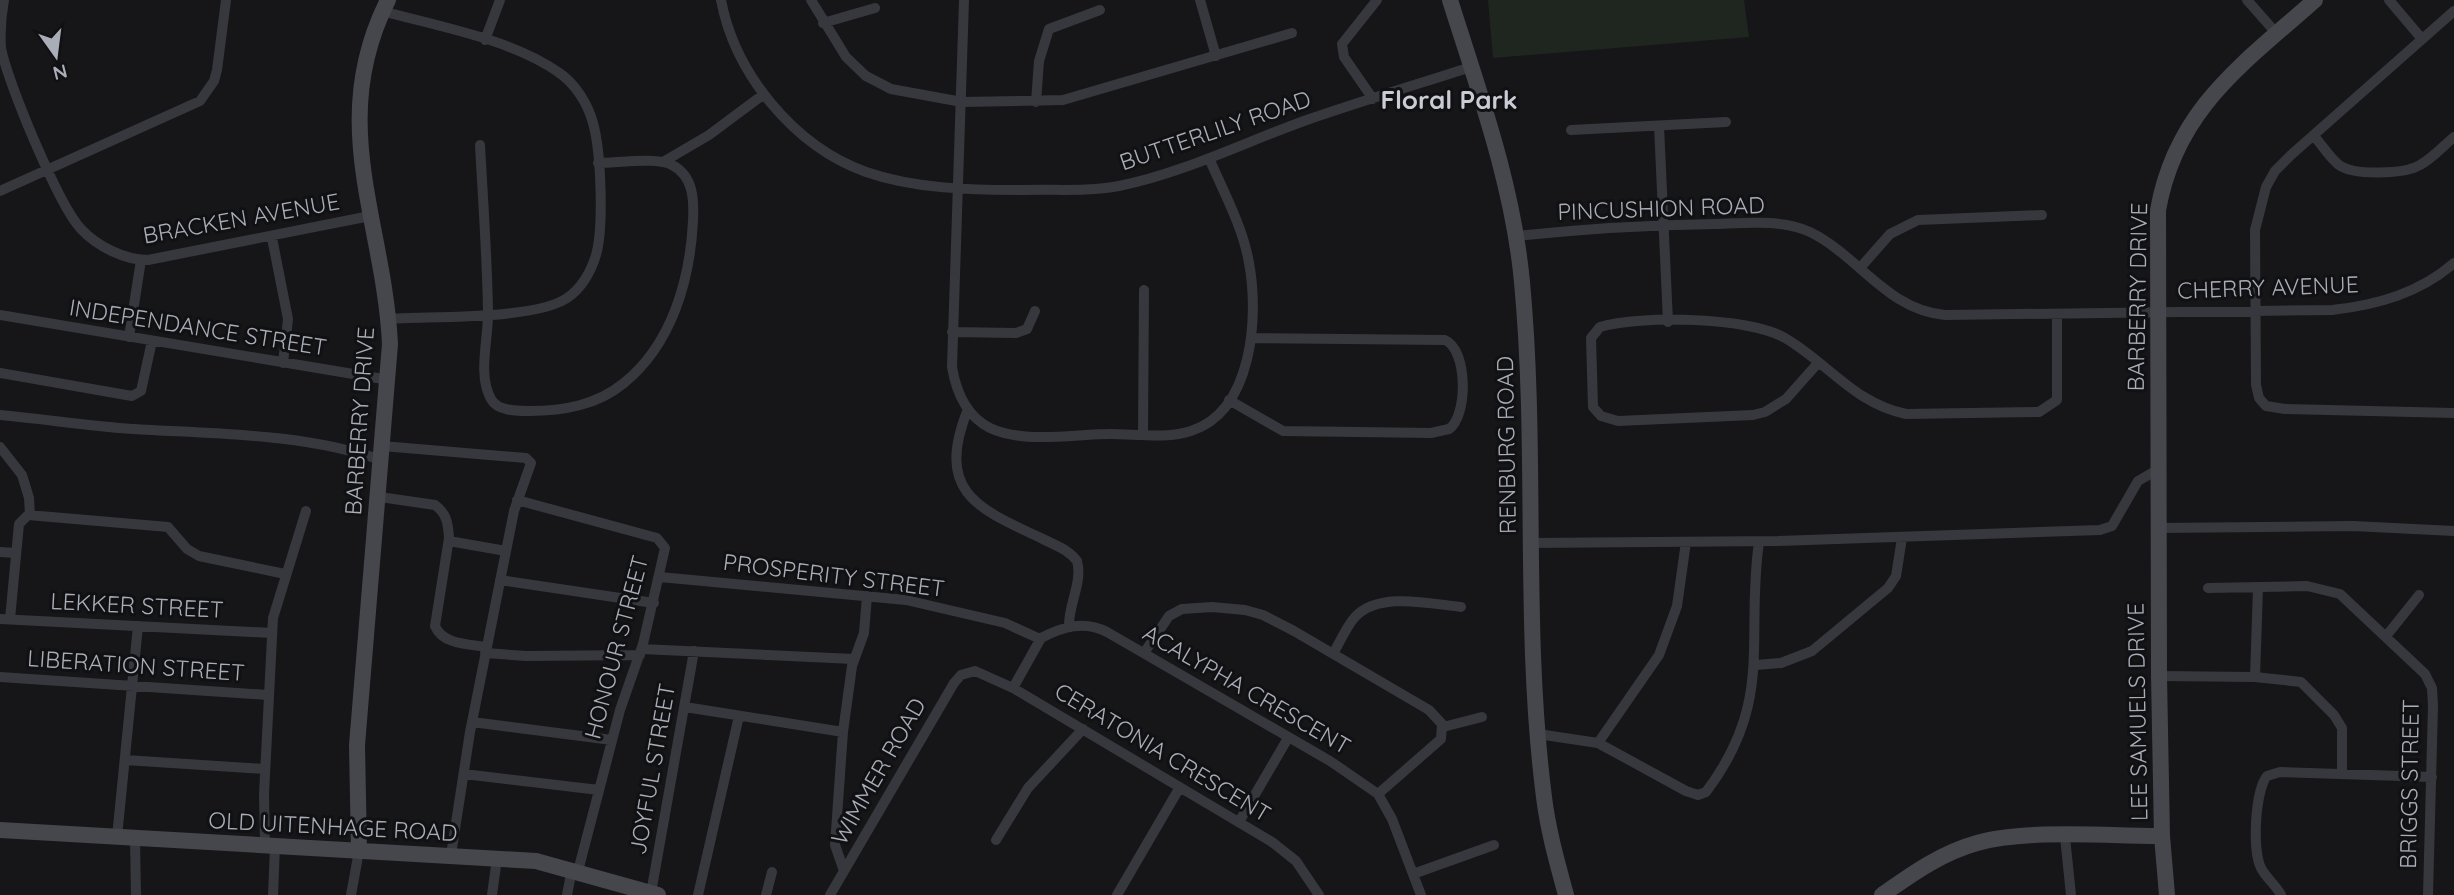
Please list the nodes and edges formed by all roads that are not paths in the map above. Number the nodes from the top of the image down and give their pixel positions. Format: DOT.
graph roads {
  1 [pos="4,0"];
  2 [pos="226,0"];
  3 [pos="500,0"];
  4 [pos="722,0"];
  5 [pos="811,0"];
  6 [pos="964,0"];
  7 [pos="1200,0"];
  8 [pos="1377,0"];
  9 [pos="1450,0"];
  10 [pos="2247,0"];
  11 [pos="2315,0"];
  12 [pos="2389,0"];
  13 [pos="385,5"];
  14 [pos="875,8"];
  15 [pos="1100,10"];
  16 [pos="2454,11"];
  17 [pos="823,23"];
  18 [pos="1292,33"];
  19 [pos="2277,34"];
  20 [pos="2422,39"];
  21 [pos="485,40"];
  22 [pos="1216,56"];
  23 [pos="1471,67"];
  24 [pos="764,94"];
  25 [pos="1373,99"];
  26 [pos="962,102"];
  27 [pos="1036,102"];
  28 [pos="1726,122"];
  29 [pos="1659,126"];
  30 [pos="1571,130"];
  31 [pos="2314,136"];
  32 [pos="2454,137"];
  33 [pos="480,145"];
  34 [pos="1209,158"];
  35 [pos="663,162"];
  36 [pos="598,163"];
  37 [pos="49,169"];
  38 [pos="959,188"];
  39 [pos="0,191"];
  40 [pos="2042,215"];
  41 [pos="370,216"];
  42 [pos="1664,225"];
  43 [pos="1517,236"];
  44 [pos="272,238"];
  45 [pos="141,260"];
  46 [pos="2454,263"];
  47 [pos="1860,268"];
  48 [pos="1144,290"];
  49 [pos="1035,310"];
  50 [pos="2255,312"];
  51 [pos="488,313"];
  52 [pos="2057,313"];
  53 [pos="2157,313"];
  54 [pos="0,315"];
  55 [pos="389,318"];
  56 [pos="1668,322"];
  57 [pos="953,332"];
  58 [pos="129,337"];
  59 [pos="1252,338"];
  60 [pos="152,341"];
  61 [pos="283,363"];
  62 [pos="1818,363"];
  63 [pos="0,373"];
  64 [pos="389,380"];
  65 [pos="1229,400"];
  66 [pos="968,409"];
  67 [pos="2454,413"];
  68 [pos="0,415"];
  69 [pos="1143,433"];
  70 [pos="0,447"];
  71 [pos="381,453"];
  72 [pos="2157,470"];
  73 [pos="380,497"];
  74 [pos="516,500"];
  75 [pos="306,511"];
  76 [pos="30,514"];
  77 [pos="2158,528"];
  78 [pos="2454,531"];
  79 [pos="1902,538"];
  80 [pos="449,541"];
  81 [pos="1686,542"];
  82 [pos="1759,542"];
  83 [pos="1530,543"];
  84 [pos="506,551"];
  85 [pos="0,552"];
  86 [pos="16,553"];
  87 [pos="285,574"];
  88 [pos="660,577"];
  89 [pos="500,580"];
  90 [pos="2208,588"];
  91 [pos="2258,588"];
  92 [pos="2419,595"];
  93 [pos="867,597"];
  94 [pos="654,603"];
  95 [pos="1461,607"];
  96 [pos="5,619"];
  97 [pos="138,626"];
  98 [pos="1069,627"];
  99 [pos="272,633"];
  100 [pos="2387,635"];
  101 [pos="1040,639"];
  102 [pos="486,650"];
  103 [pos="694,651"];
  104 [pos="641,652"];
  105 [pos="1144,653"];
  106 [pos="1333,654"];
  107 [pos="854,659"];
  108 [pos="1755,665"];
  109 [pos="967,672"];
  110 [pos="0,677"];
  111 [pos="2159,677"];
  112 [pos="2255,677"];
  113 [pos="132,686"];
  114 [pos="1013,688"];
  115 [pos="268,695"];
  116 [pos="685,707"];
  117 [pos="739,716"];
  118 [pos="1482,717"];
  119 [pos="472,722"];
  120 [pos="1443,727"];
  121 [pos="1083,729"];
  122 [pos="843,732"];
  123 [pos="1538,734"];
  124 [pos="1287,738"];
  125 [pos="612,740"];
  126 [pos="1598,743"];
  127 [pos="125,760"];
  128 [pos="265,769"];
  129 [pos="2342,773"];
  130 [pos="464,774"];
  131 [pos="2432,777"];
  132 [pos="1181,787"];
  133 [pos="599,790"];
  134 [pos="1378,794"];
  135 [pos="1239,822"];
  136 [pos="0,830"];
  137 [pos="2162,836"];
  138 [pos="117,837"];
  139 [pos="2065,837"];
  140 [pos="135,838"];
  141 [pos="996,840"];
  142 [pos="1494,845"];
  143 [pos="270,846"];
  144 [pos="359,850"];
  145 [pos="451,855"];
  146 [pos="498,858"];
  147 [pos="575,870"];
  148 [pos="844,871"];
  149 [pos="772,872"];
  150 [pos="1413,874"];
  151 [pos="655,894"];
  152 [pos="136,895"];
  153 [pos="273,895"];
  154 [pos="351,895"];
  155 [pos="492,895"];
  156 [pos="567,895"];
  157 [pos="698,895"];
  158 [pos="766,895"];
  159 [pos="830,895"];
  160 [pos="1117,895"];
  161 [pos="1319,895"];
  162 [pos="1421,895"];
  163 [pos="1566,895"];
  164 [pos="1882,895"];
  165 [pos="2071,895"];
  166 [pos="2167,895"];
  167 [pos="2281,895"];
  168 [pos="2428,895"];
  1 -- 37 [label="street, BRACKEN AVENUE"];
  2 -- 37 [label="street"];
  3 -- 21 [label="street"];
  4 -- 24 [label="street, BUTTERLILY ROAD"];
  5 -- 17 [label="street"];
  6 -- 26 [label="street"];
  7 -- 22 [label="street"];
  8 -- 25 [label="street"];
  9 -- 23 [label="street, RENBURG ROAD"];
  10 -- 19 [label="street"];
  11 -- 19 [label="street, BARBERRY DRIVE"];
  12 -- 20 [label="street"];
  13 -- 21 [label="street"];
  13 -- 41 [label="street, BARBERRY DRIVE"];
  14 -- 17 [label="street"];
  15 -- 27 [label="street"];
  16 -- 20 [label="street"];
  17 -- 26 [label="street"];
  18 -- 22 [label="street"];
  19 -- 53 [label="street, BARBERRY DRIVE"];
  20 -- 31 [label="street"];
  21 -- 36 [label="street"];
  22 -- 27 [label="street"];
  23 -- 25 [label="street, BUTTERLILY ROAD"];
  23 -- 43 [label="street, RENBURG ROAD"];
  24 -- 35 [label="street"];
  24 -- 38 [label="street, BUTTERLILY ROAD"];
  25 -- 34 [label="street, BUTTERLILY ROAD"];
  26 -- 27 [label="street"];
  26 -- 38 [label="street"];
  28 -- 29 [label="street"];
  29 -- 30 [label="street"];
  29 -- 42 [label="street"];
  31 -- 32 [label="street"];
  31 -- 50 [label="street"];
  33 -- 51 [label="street"];
  34 -- 38 [label="street, BUTTERLILY ROAD"];
  34 -- 59 [label="street"];
  35 -- 36 [label="street"];
  35 -- 51 [label="street"];
  36 -- 51 [label="street"];
  37 -- 39 [label="street"];
  37 -- 45 [label="street, BRACKEN AVENUE"];
  38 -- 57 [label="street"];
  40 -- 47 [label="street"];
  41 -- 44 [label="street, BRACKEN AVENUE"];
  41 -- 55 [label="street, BARBERRY DRIVE"];
  42 -- 43 [label="street, PINCUSHION ROAD"];
  42 -- 47 [label="street, PINCUSHION ROAD"];
  42 -- 56 [label="street"];
  43 -- 83 [label="street, RENBURG ROAD"];
  44 -- 45 [label="street, BRACKEN AVENUE"];
  44 -- 61 [label="street"];
  45 -- 58 [label="street"];
  46 -- 50 [label="street, CHERRY AVENUE"];
  47 -- 52 [label="street, PINCUSHION ROAD"];
  48 -- 69 [label="street"];
  49 -- 57 [label="street"];
  50 -- 53 [label="street, CHERRY AVENUE"];
  50 -- 67 [label="street"];
  51 -- 55 [label="street"];
  52 -- 53 [label="street, PINCUSHION ROAD"];
  52 -- 62 [label="street"];
  53 -- 72 [label="street, BARBERRY DRIVE"];
  54 -- 58 [label="street, INDEPENDANCE STREET"];
  55 -- 64 [label="street, BARBERRY DRIVE"];
  56 -- 62 [label="street"];
  56 -- 62 [label="street"];
  57 -- 66 [label="street"];
  58 -- 60 [label="street, INDEPENDANCE STREET"];
  59 -- 65 [label="street"];
  59 -- 65 [label="street"];
  60 -- 61 [label="street, INDEPENDANCE STREET"];
  60 -- 63 [label="street"];
  61 -- 64 [label="street, INDEPENDANCE STREET"];
  64 -- 71 [label="street, BARBERRY DRIVE"];
  65 -- 69 [label="street"];
  66 -- 69 [label="street"];
  66 -- 98 [label="street"];
  68 -- 71 [label="street"];
  70 -- 76 [label="street"];
  71 -- 73 [label="street, BARBERRY DRIVE"];
  71 -- 74 [label="street"];
  72 -- 77 [label="street, BARBERRY DRIVE"];
  72 -- 79 [label="street"];
  73 -- 80 [label="street"];
  73 -- 144 [label="street, BARBERRY DRIVE"];
  74 -- 84 [label="street"];
  74 -- 88 [label="street, HONOUR STREET"];
  75 -- 87 [label="street"];
  76 -- 86 [label="street"];
  76 -- 87 [label="street"];
  77 -- 78 [label="street"];
  77 -- 111 [label="street, LEE SAMUELS DRIVE"];
  79 -- 82 [label="street"];
  79 -- 108 [label="street"];
  80 -- 84 [label="street"];
  80 -- 102 [label="street"];
  81 -- 82 [label="street"];
  81 -- 83 [label="street"];
  81 -- 126 [label="street"];
  82 -- 108 [label="street"];
  83 -- 123 [label="street, RENBURG ROAD"];
  84 -- 89 [label="street"];
  85 -- 86 [label="street"];
  86 -- 96 [label="street"];
  87 -- 99 [label="street"];
  88 -- 93 [label="street, PROSPERITY STREET"];
  88 -- 94 [label="street, HONOUR STREET"];
  89 -- 94 [label="street"];
  89 -- 102 [label="street"];
  90 -- 91 [label="street, BRIGGS STREET"];
  91 -- 100 [label="street, BRIGGS STREET"];
  91 -- 112 [label="street"];
  92 -- 100 [label="street"];
  93 -- 101 [label="street, PROSPERITY STREET"];
  93 -- 107 [label="street"];
  94 -- 104 [label="street, HONOUR STREET"];
  95 -- 106 [label="street"];
  96 -- 97 [label="street, LEKKER STREET"];
  97 -- 99 [label="street, LEKKER STREET"];
  97 -- 113 [label="street"];
  98 -- 101 [label="street, ACALYPHA CRESCENT"];
  98 -- 105 [label="street, ACALYPHA CRESCENT"];
  99 -- 115 [label="street"];
  100 -- 131 [label="street, BRIGGS STREET"];
  101 -- 114 [label="street"];
  102 -- 104 [label="street"];
  102 -- 119 [label="street"];
  103 -- 104 [label="street"];
  103 -- 107 [label="street"];
  103 -- 116 [label="street, JOYFUL STREET"];
  104 -- 125 [label="street, HONOUR STREET"];
  105 -- 106 [label="street"];
  105 -- 124 [label="street, ACALYPHA CRESCENT"];
  106 -- 120 [label="street"];
  107 -- 122 [label="street"];
  108 -- 126 [label="street"];
  109 -- 114 [label="street, CERATONIA CRESCENT"];
  109 -- 148 [label="street, WIMMER ROAD"];
  110 -- 113 [label="street, LIBERATION STREET"];
  111 -- 112 [label="street"];
  111 -- 137 [label="street, LEE SAMUELS DRIVE"];
  112 -- 129 [label="street"];
  113 -- 115 [label="street, LIBERATION STREET"];
  113 -- 127 [label="street"];
  114 -- 121 [label="street, CERATONIA CRESCENT"];
  115 -- 128 [label="street"];
  116 -- 117 [label="street"];
  116 -- 151 [label="street, JOYFUL STREET"];
  117 -- 122 [label="street"];
  117 -- 157 [label="street"];
  118 -- 120 [label="street"];
  119 -- 125 [label="street"];
  119 -- 130 [label="street"];
  120 -- 134 [label="street"];
  121 -- 132 [label="street, CERATONIA CRESCENT"];
  121 -- 141 [label="street"];
  122 -- 148 [label="street"];
  123 -- 126 [label="street"];
  123 -- 163 [label="street, RENBURG ROAD"];
  124 -- 134 [label="street, ACALYPHA CRESCENT"];
  124 -- 135 [label="street"];
  125 -- 133 [label="street, HONOUR STREET"];
  127 -- 128 [label="street"];
  127 -- 138 [label="street"];
  128 -- 143 [label="street"];
  129 -- 131 [label="street"];
  129 -- 167 [label="street"];
  130 -- 133 [label="street"];
  130 -- 145 [label="street"];
  131 -- 168 [label="street, BRIGGS STREET"];
  132 -- 135 [label="street, CERATONIA CRESCENT"];
  132 -- 160 [label="street"];
  133 -- 147 [label="street, HONOUR STREET"];
  134 -- 150 [label="street, ACALYPHA CRESCENT"];
  135 -- 161 [label="street, CERATONIA CRESCENT"];
  136 -- 138 [label="street, OLD UITENHAGE ROAD"];
  137 -- 139 [label="street"];
  137 -- 166 [label="street, LEE SAMUELS DRIVE"];
  138 -- 140 [label="street, OLD UITENHAGE ROAD"];
  139 -- 164 [label="street"];
  139 -- 165 [label="street"];
  140 -- 143 [label="street, OLD UITENHAGE ROAD"];
  140 -- 152 [label="street"];
  142 -- 150 [label="street"];
  143 -- 144 [label="street, OLD UITENHAGE ROAD"];
  143 -- 153 [label="street"];
  144 -- 145 [label="street, OLD UITENHAGE ROAD"];
  144 -- 154 [label="street"];
  145 -- 146 [label="street, OLD UITENHAGE ROAD"];
  146 -- 147 [label="street, OLD UITENHAGE ROAD"];
  146 -- 155 [label="street"];
  147 -- 151 [label="street, OLD UITENHAGE ROAD"];
  147 -- 156 [label="street, HONOUR STREET"];
  148 -- 159 [label="street, WIMMER ROAD"];
  149 -- 158 [label="street"];
  150 -- 162 [label="street, ACALYPHA CRESCENT"];
}
